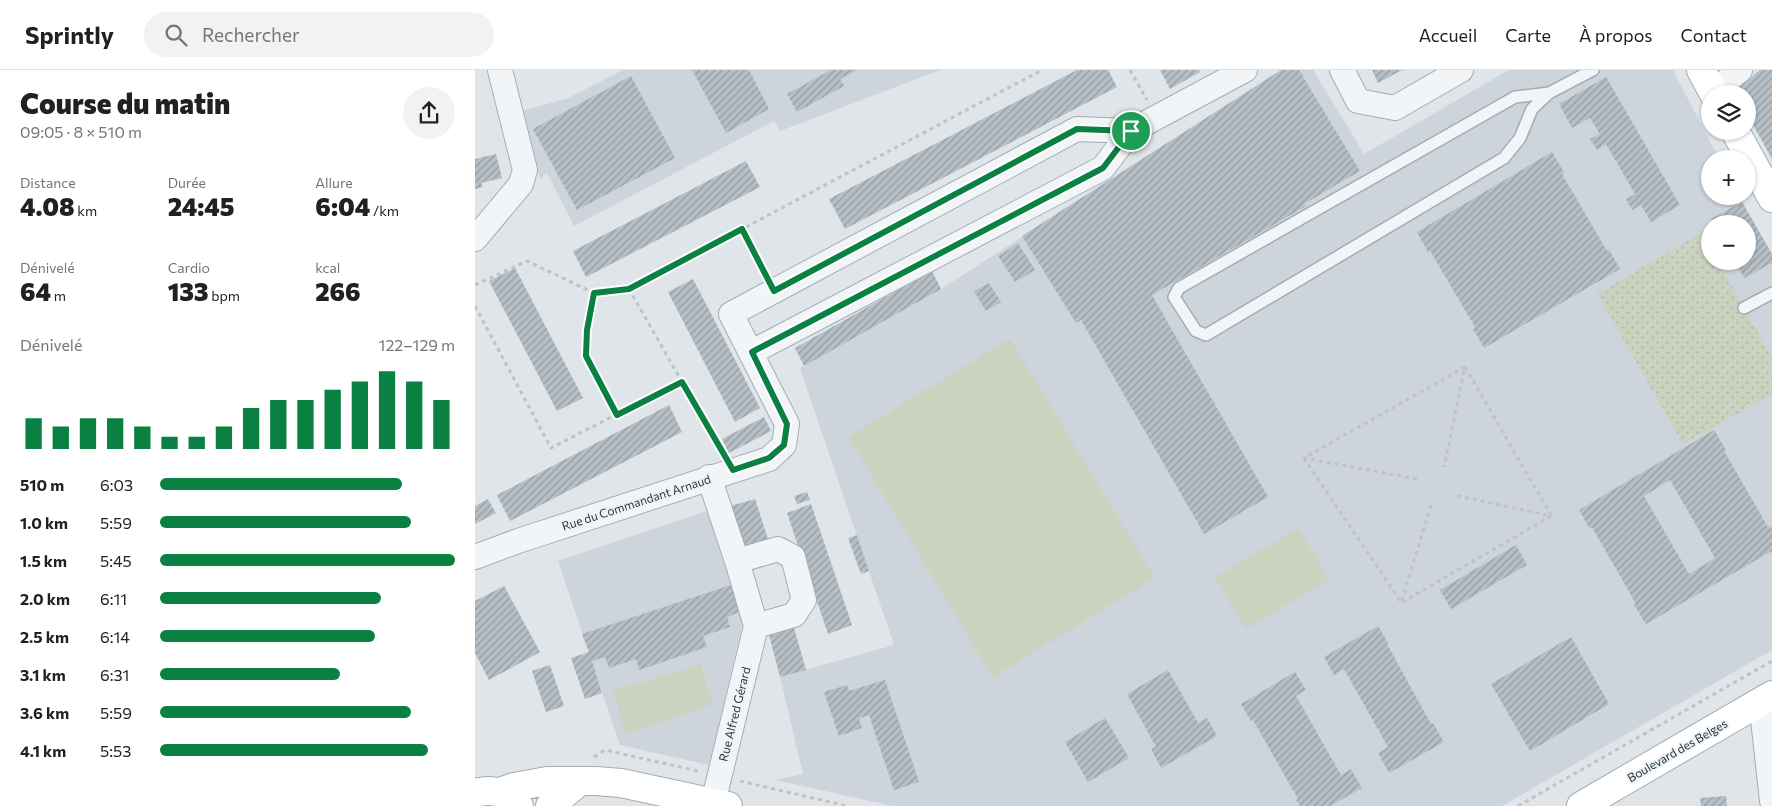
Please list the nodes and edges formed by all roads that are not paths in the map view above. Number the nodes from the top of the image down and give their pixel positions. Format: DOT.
graph roads {
  1 [pos="500,70"];
  2 [pos="1245,70"];
  3 [pos="1342,70"];
  4 [pos="1461,70"];
  5 [pos="1593,70"];
  6 [pos="1740,70"];
  7 [pos="1709,85"];
  8 [pos="1549,93"];
  9 [pos="1131,131"];
  10 [pos="1740,140"];
  11 [pos="1772,198"];
  12 [pos="475,240"];
  13 [pos="1772,293"];
  14 [pos="1744,308"];
  15 [pos="752,352"];
  16 [pos="709,477"];
  17 [pos="475,557"];
  18 [pos="737,561"];
  19 [pos="756,626"];
  20 [pos="1767,698"];
  21 [pos="580,781"];
  22 [pos="491,794"];
  23 [pos="1772,801"];
  24 [pos="721,804"];
  25 [pos="550,806"];
  26 [pos="1581,806"];
  1 -- 12 [label="street"];
  2 -- 9 [label="street"];
  3 -- 4 [label="street"];
  5 -- 8 [label="lane"];
  6 -- 7 [label="street"];
  8 -- 8 [label="lane"];
  9 -- 15 [label="street"];
  9 -- 15 [label="street, Rue du Commandant Arnaud"];
  10 -- 11 [label="main road"];
  13 -- 14 [label="lane"];
  15 -- 16 [label="street, Rue du Commandant Arnaud"];
  16 -- 17 [label="street, Rue du Commandant Arnaud"];
  16 -- 18 [label="street, Rue Alfred Gérard"];
  18 -- 19 [label="street, Rue Alfred Gérard"];
  18 -- 19 [label="street"];
  19 -- 24 [label="street, Rue Alfred Gérard"];
  20 -- 23 [label="street"];
  20 -- 26 [label="main road, Boulevard des Belges"];
  21 -- 22 [label="main road"];
  21 -- 24 [label="main road"];
  21 -- 25 [label="main road"];
}
